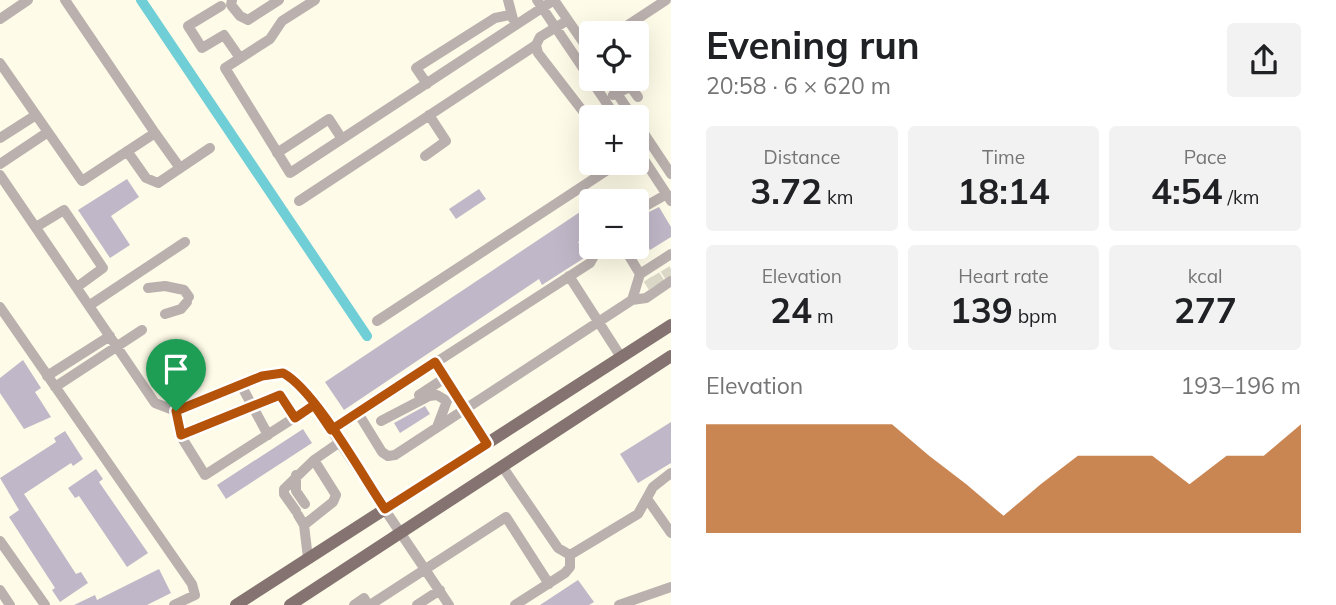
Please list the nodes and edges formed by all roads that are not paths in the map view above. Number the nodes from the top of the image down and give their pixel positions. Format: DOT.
graph roads {
  1 [pos="28,0"];
  2 [pos="65,0"];
  3 [pos="232,0"];
  4 [pos="279,0"];
  5 [pos="314,0"];
  6 [pos="508,0"];
  7 [pos="554,0"];
  8 [pos="666,0"];
  9 [pos="540,4"];
  10 [pos="221,6"];
  11 [pos="510,15"];
  12 [pos="0,19"];
  13 [pos="568,20"];
  14 [pos="634,21"];
  15 [pos="517,25"];
  16 [pos="556,27"];
  17 [pos="579,35"];
  18 [pos="536,45"];
  19 [pos="240,58"];
  20 [pos="577,59"];
  21 [pos="0,63"];
  22 [pos="427,84"];
  23 [pos="615,91"];
  24 [pos="621,91"];
  25 [pos="634,91"];
  26 [pos="618,95"];
  27 [pos="601,96"];
  28 [pos="638,97"];
  29 [pos="607,105"];
  30 [pos="625,105"];
  31 [pos="579,106"];
  32 [pos="36,114"];
  33 [pos="429,115"];
  34 [pos="48,132"];
  35 [pos="155,133"];
  36 [pos="0,138"];
  37 [pos="342,139"];
  38 [pos="649,141"];
  39 [pos="210,148"];
  40 [pos="127,151"];
  41 [pos="277,153"];
  42 [pos="425,156"];
  43 [pos="0,164"];
  44 [pos="649,167"];
  45 [pos="180,169"];
  46 [pos="0,174"];
  47 [pos="671,174"];
  48 [pos="600,175"];
  49 [pos="669,197"];
  50 [pos="299,201"];
  51 [pos="649,206"];
  52 [pos="36,227"];
  53 [pos="185,242"];
  54 [pos="592,259"];
  55 [pos="638,259"];
  56 [pos="660,274"];
  57 [pos="569,276"];
  58 [pos="77,287"];
  59 [pos="148,288"];
  60 [pos="632,300"];
  61 [pos="90,306"];
  62 [pos="0,307"];
  63 [pos="165,314"];
  64 [pos="377,321"];
  65 [pos="599,323"];
  66 [pos="671,325"];
  67 [pos="142,330"];
  68 [pos="110,336"];
  69 [pos="117,347"];
  70 [pos="671,356"];
  71 [pos="621,357"];
  72 [pos="435,362"];
  73 [pos="47,376"];
  74 [pos="445,378"];
  75 [pos="242,385"];
  76 [pos="55,387"];
  77 [pos="314,405"];
  78 [pos="251,407"];
  79 [pos="465,410"];
  80 [pos="176,411"];
  81 [pos="358,414"];
  82 [pos="295,418"];
  83 [pos="381,421"];
  84 [pos="439,423"];
  85 [pos="331,430"];
  86 [pos="368,430"];
  87 [pos="181,435"];
  88 [pos="268,435"];
  89 [pos="340,442"];
  90 [pos="487,444"];
  91 [pos="314,460"];
  92 [pos="502,466"];
  93 [pos="671,473"];
  94 [pos="648,500"];
  95 [pos="385,509"];
  96 [pos="308,522"];
  97 [pos="402,532"];
  98 [pos="671,533"];
  99 [pos="0,541"];
  100 [pos="570,555"];
  101 [pos="307,558"];
  102 [pos="426,569"];
  103 [pos="548,584"];
  104 [pos="671,587"];
  105 [pos="0,590"];
  106 [pos="440,590"];
  107 [pos="10,605"];
  108 [pos="45,605"];
  109 [pos="174,605"];
  110 [pos="236,605"];
  111 [pos="290,605"];
  112 [pos="354,605"];
  113 [pos="369,605"];
  114 [pos="417,605"];
  115 [pos="449,605"];
  116 [pos="515,605"];
  117 [pos="619,605"];
  1 -- 12 [label="street"];
  2 -- 35 [label="street"];
  3 -- 4 [label="street"];
  5 -- 19 [label="street"];
  6 -- 11 [label="street"];
  7 -- 9 [label="street"];
  7 -- 13 [label="street"];
  8 -- 14 [label="street"];
  9 -- 15 [label="street"];
  9 -- 16 [label="street"];
  10 -- 19 [label="street"];
  11 -- 15 [label="street"];
  11 -- 22 [label="street"];
  13 -- 16 [label="street"];
  13 -- 17 [label="street"];
  15 -- 22 [label="street"];
  16 -- 18 [label="street"];
  16 -- 20 [label="street"];
  18 -- 31 [label="street"];
  18 -- 33 [label="street"];
  19 -- 41 [label="street"];
  20 -- 27 [label="street"];
  21 -- 32 [label="street"];
  22 -- 37 [label="street"];
  23 -- 26 [label="street"];
  24 -- 26 [label="street"];
  25 -- 28 [label="street"];
  26 -- 27 [label="street"];
  26 -- 30 [label="street"];
  27 -- 29 [label="street"];
  32 -- 34 [label="street"];
  32 -- 36 [label="street"];
  33 -- 42 [label="street"];
  33 -- 50 [label="street"];
  34 -- 40 [label="street"];
  34 -- 43 [label="street"];
  35 -- 40 [label="street"];
  35 -- 45 [label="street"];
  37 -- 41 [label="street"];
  37 -- 41 [label="street"];
  38 -- 47 [label="street"];
  39 -- 45 [label="street"];
  40 -- 45 [label="street"];
  44 -- 49 [label="street"];
  46 -- 52 [label="street"];
  48 -- 64 [label="street"];
  49 -- 51 [label="street"];
  52 -- 58 [label="street"];
  52 -- 58 [label="street"];
  53 -- 61 [label="street"];
  54 -- 57 [label="street"];
  55 -- 56 [label="street"];
  56 -- 60 [label="street"];
  56 -- 60 [label="street"];
  57 -- 65 [label="street"];
  57 -- 72 [label="street"];
  58 -- 61 [label="street"];
  59 -- 63 [label="street"];
  60 -- 65 [label="street"];
  61 -- 68 [label="street"];
  62 -- 73 [label="street"];
  65 -- 71 [label="street"];
  65 -- 79 [label="street"];
  66 -- 71 [label="main road"];
  67 -- 69 [label="street"];
  68 -- 69 [label="street"];
  68 -- 73 [label="street"];
  69 -- 76 [label="street"];
  69 -- 80 [label="street"];
  70 -- 92 [label="main road"];
  71 -- 90 [label="main road"];
  72 -- 74 [label="street"];
  72 -- 81 [label="street"];
  73 -- 76 [label="street"];
  74 -- 79 [label="street"];
  74 -- 83 [label="street"];
  75 -- 77 [label="street"];
  75 -- 78 [label="street"];
  75 -- 80 [label="street"];
  76 -- 109 [label="street"];
  77 -- 82 [label="street"];
  77 -- 85 [label="street"];
  78 -- 82 [label="street"];
  78 -- 87 [label="street"];
  78 -- 88 [label="street"];
  79 -- 84 [label="street"];
  79 -- 90 [label="street"];
  80 -- 87 [label="street"];
  81 -- 85 [label="street"];
  81 -- 86 [label="street"];
  82 -- 88 [label="street"];
  83 -- 84 [label="street"];
  83 -- 86 [label="street"];
  84 -- 86 [label="street"];
  85 -- 89 [label="street"];
  87 -- 88 [label="street"];
  89 -- 91 [label="street"];
  89 -- 95 [label="street"];
  90 -- 95 [label="main road"];
  91 -- 96 [label="street"];
  91 -- 96 [label="street"];
  92 -- 97 [label="main road"];
  92 -- 100 [label="street"];
  93 -- 94 [label="street"];
  94 -- 98 [label="street"];
  94 -- 100 [label="street"];
  95 -- 97 [label="street"];
  95 -- 101 [label="main road"];
  96 -- 101 [label="street"];
  97 -- 102 [label="street"];
  97 -- 111 [label="main road"];
  99 -- 108 [label="street"];
  100 -- 103 [label="street"];
  101 -- 110 [label="main road"];
  102 -- 103 [label="street"];
  102 -- 106 [label="street"];
  102 -- 113 [label="street"];
  103 -- 116 [label="street"];
  104 -- 117 [label="street"];
  105 -- 107 [label="street"];
  106 -- 114 [label="street"];
  106 -- 115 [label="street"];
  112 -- 113 [label="street"];
}
